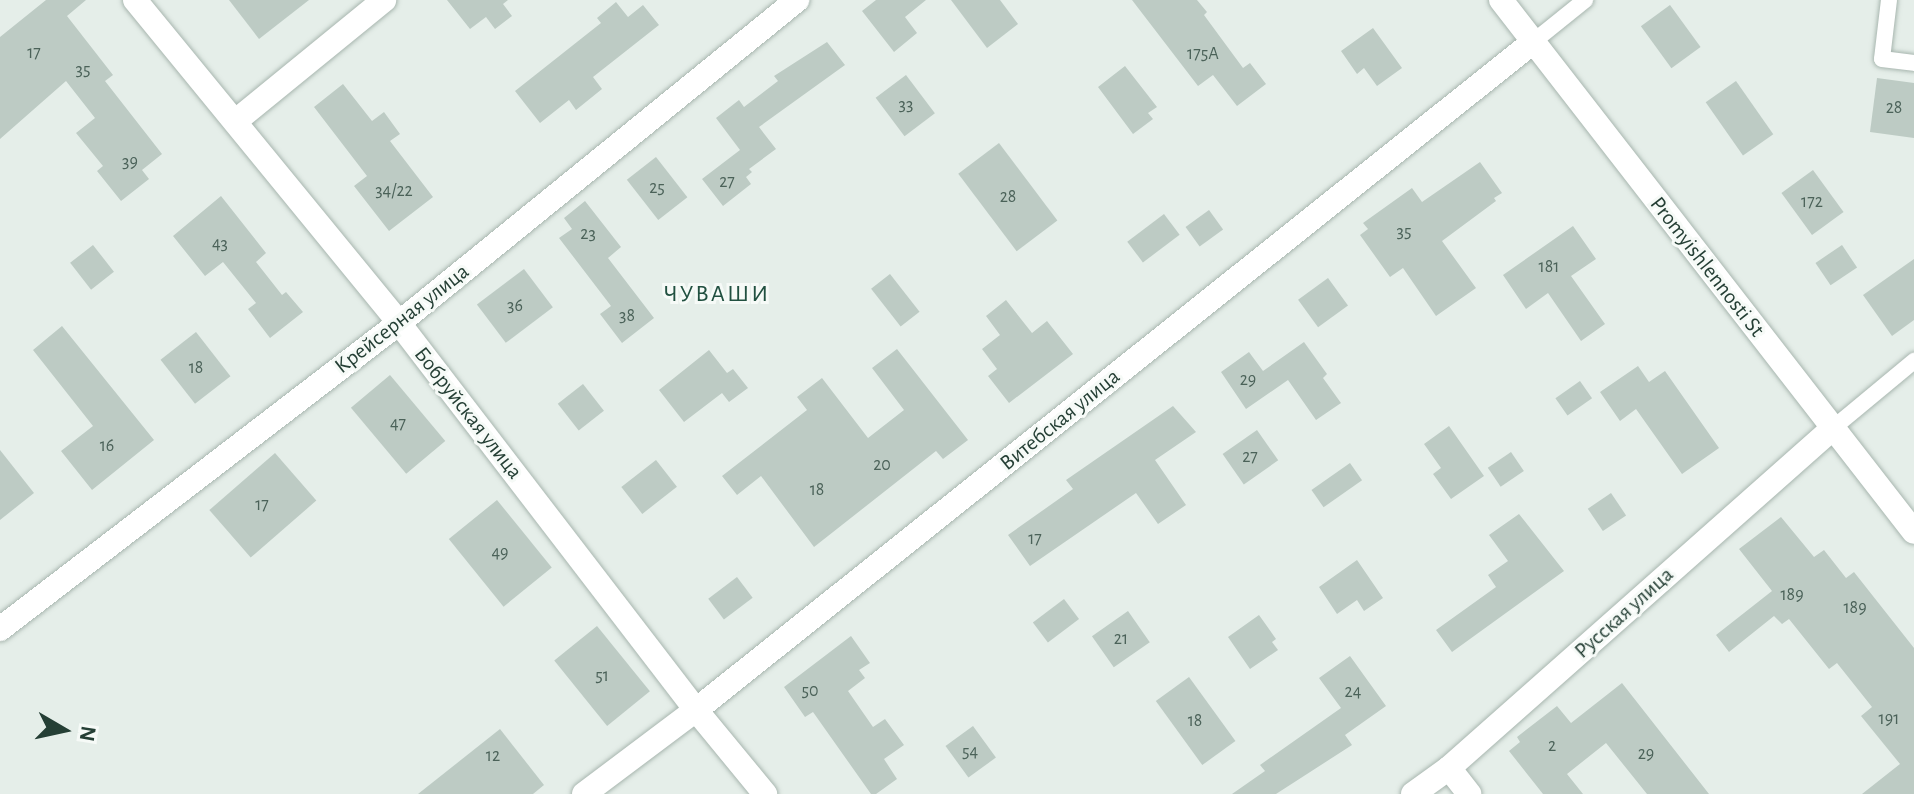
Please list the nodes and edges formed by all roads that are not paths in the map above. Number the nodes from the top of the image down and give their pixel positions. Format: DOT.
graph roads {
  1 [pos="135,0"];
  2 [pos="384,0"];
  3 [pos="797,0"];
  4 [pos="1501,0"];
  5 [pos="1585,0"];
  6 [pos="1889,0"];
  7 [pos="1533,42"];
  8 [pos="1914,63"];
  9 [pos="237,120"];
  10 [pos="399,323"];
  11 [pos="1914,361"];
  12 [pos="1832,429"];
  13 [pos="1914,532"];
  14 [pos="0,629"];
  15 [pos="696,710"];
  16 [pos="1449,768"];
  17 [pos="584,794"];
  18 [pos="765,794"];
  19 [pos="1413,794"];
  20 [pos="1469,794"];
  1 -- 9 [label="street, Бобруйская улица"];
  2 -- 9 [label="street"];
  3 -- 10 [label="street, Крейсерная улица"];
  4 -- 7 [label="street, Promyishlennosti St"];
  5 -- 7 [label="lane"];
  6 -- 8 [label="lane"];
  7 -- 12 [label="street, Promyishlennosti St"];
  7 -- 15 [label="street, Витебская улица"];
  9 -- 10 [label="street, Бобруйская улица"];
  10 -- 14 [label="street, Крейсерная улица"];
  10 -- 15 [label="street, Бобруйская улица"];
  11 -- 12 [label="lane"];
  12 -- 13 [label="street, Promyishlennosti St"];
  12 -- 16 [label="street, Русская улица"];
  15 -- 17 [label="street, Витебская улица"];
  15 -- 18 [label="street, Бобруйская улица"];
  16 -- 19 [label="street, Русская улица"];
  16 -- 20 [label="street"];
}
